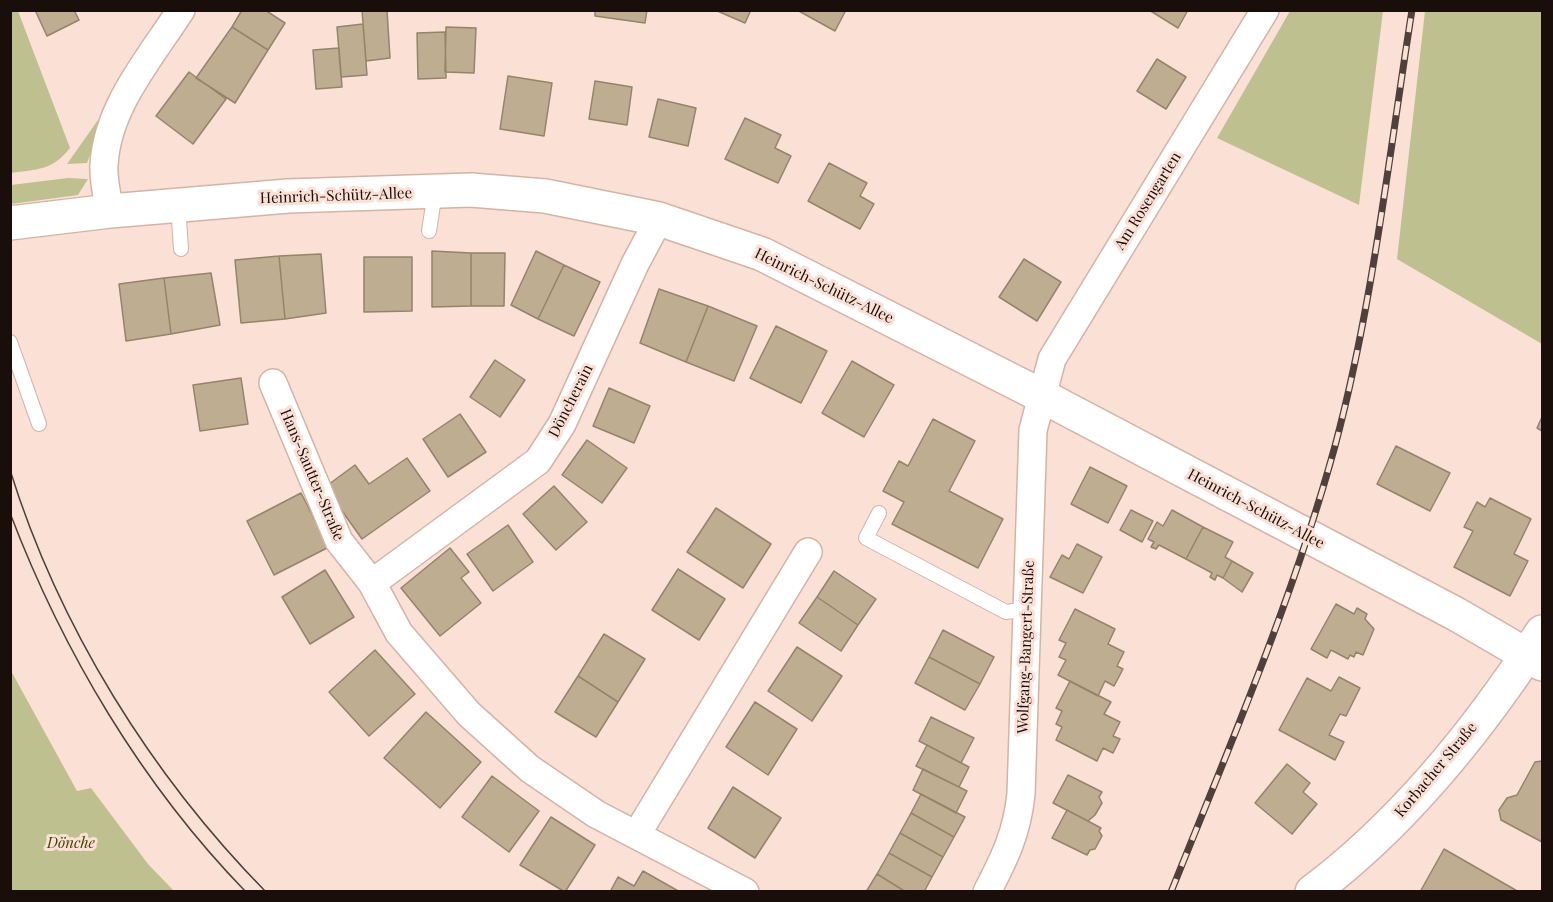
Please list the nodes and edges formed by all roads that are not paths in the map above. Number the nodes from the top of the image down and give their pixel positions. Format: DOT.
graph roads {
  1 [pos="181,10"];
  2 [pos="1265,10"];
  3 [pos="435,192"];
  4 [pos="178,205"];
  5 [pos="110,210"];
  6 [pos="660,219"];
  7 [pos="10,223"];
  8 [pos="429,231"];
  9 [pos="180,249"];
  10 [pos="10,342"];
  11 [pos="273,383"];
  12 [pos="1042,396"];
  13 [pos="39,424"];
  14 [pos="879,513"];
  15 [pos="808,552"];
  16 [pos="372,583"];
  17 [pos="1027,609"];
  18 [pos="1538,650"];
  19 [pos="637,834"];
  20 [pos="745,891"];
  21 [pos="987,891"];
  22 [pos="1312,891"];
  1 -- 5 [label="street"];
  2 -- 12 [label="street, Am Rosengarten"];
  3 -- 4 [label="main road, Heinrich-Schütz-Allee"];
  3 -- 6 [label="main road, Heinrich-Schütz-Allee"];
  3 -- 8 [label="lane"];
  4 -- 5 [label="main road, Heinrich-Schütz-Allee"];
  4 -- 9 [label="lane"];
  5 -- 7 [label="main road, Heinrich-Schütz-Allee"];
  6 -- 12 [label="main road, Heinrich-Schütz-Allee"];
  6 -- 16 [label="street, Döncherain"];
  10 -- 13 [label="lane"];
  11 -- 16 [label="street, Hans-Sautter-Straße"];
  12 -- 17 [label="street, Wolfgang-Bangert-Straße"];
  12 -- 18 [label="main road, Heinrich-Schütz-Allee"];
  14 -- 17 [label="lane"];
  15 -- 19 [label="street"];
  16 -- 19 [label="street, Hans-Sautter-Straße"];
  17 -- 21 [label="street, Wolfgang-Bangert-Straße"];
  18 -- 22 [label="main road, Korbacher Straße"];
  19 -- 20 [label="street, Hans-Sautter-Straße"];
}
